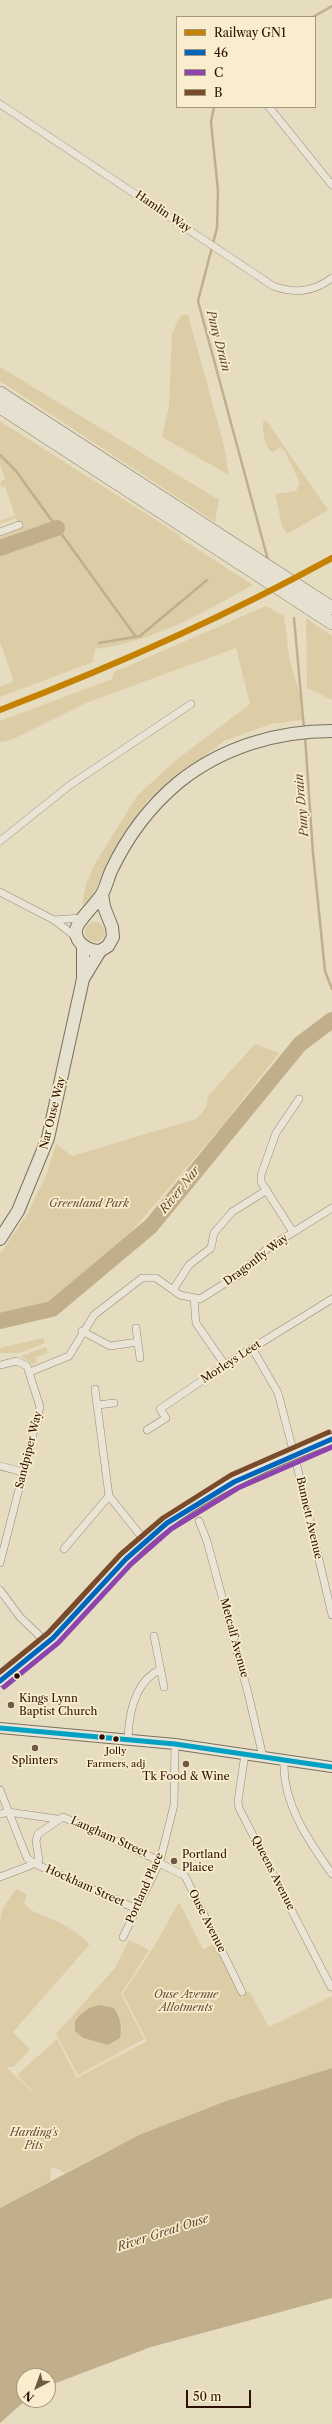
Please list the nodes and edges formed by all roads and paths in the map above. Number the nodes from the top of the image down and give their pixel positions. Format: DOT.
graph roads {
  1 [pos="0,104"];
  2 [pos="271,108"];
  3 [pos="332,186"];
  4 [pos="332,278"];
  5 [pos="0,393"];
  6 [pos="0,407"];
  7 [pos="189,522"];
  8 [pos="19,525"];
  9 [pos="0,532"];
  10 [pos="332,608"];
  11 [pos="332,623"];
  12 [pos="191,704"];
  13 [pos="331,731"];
  14 [pos="0,841"];
  15 [pos="0,892"];
  16 [pos="102,894"];
  17 [pos="85,916"];
  18 [pos="106,918"];
  19 [pos="54,920"];
  20 [pos="80,942"];
  21 [pos="100,951"];
  22 [pos="83,979"];
  23 [pos="299,1099"];
  24 [pos="267,1190"];
  25 [pos="332,1208"];
  26 [pos="294,1232"];
  27 [pos="0,1239"];
  28 [pos="173,1290"];
  29 [pos="332,1299"];
  30 [pos="194,1300"];
  31 [pos="136,1328"];
  32 [pos="82,1331"];
  33 [pos="138,1342"];
  34 [pos="252,1348"];
  35 [pos="140,1358"];
  36 [pos="0,1365"];
  37 [pos="225,1365"];
  38 [pos="30,1372"];
  39 [pos="95,1389"];
  40 [pos="114,1403"];
  41 [pos="98,1405"];
  42 [pos="147,1430"];
  43 [pos="332,1439"];
  44 [pos="294,1454"];
  45 [pos="0,1466"];
  46 [pos="296,1466"];
  47 [pos="23,1472"];
  48 [pos="109,1496"];
  49 [pos="199,1521"];
  50 [pos="145,1541"];
  51 [pos="64,1549"];
  52 [pos="0,1563"];
  53 [pos="0,1590"];
  54 [pos="332,1612"];
  55 [pos="154,1636"];
  56 [pos="48,1644"];
  57 [pos="161,1669"];
  58 [pos="0,1681"];
  59 [pos="164,1687"];
  60 [pos="0,1728"];
  61 [pos="128,1738"];
  62 [pos="175,1744"];
  63 [pos="245,1754"];
  64 [pos="263,1757"];
  65 [pos="284,1760"];
  66 [pos="332,1767"];
  67 [pos="0,1790"];
  68 [pos="8,1812"];
  69 [pos="0,1814"];
  70 [pos="57,1819"];
  71 [pos="159,1862"];
  72 [pos="33,1863"];
  73 [pos="332,1874"];
  74 [pos="0,1877"];
  75 [pos="137,1910"];
  76 [pos="123,1937"];
  77 [pos="331,1987"];
  78 [pos="242,1992"];
  1 -- 4 [label="street, Hamlin Way"];
  2 -- 3 [label="street"];
  5 -- 7 [label="highway"];
  6 -- 7 [label="highway"];
  7 -- 10 [label="highway"];
  7 -- 11 [label="highway"];
  8 -- 9 [label="street"];
  12 -- 14 [label="street"];
  13 -- 16 [label="main road, Nar Ouse Way"];
  15 -- 19 [label="street"];
  16 -- 17 [label="main road, Nar Ouse Way"];
  16 -- 18 [label="main road, Nar Ouse Way"];
  17 -- 18 [label="main road"];
  17 -- 19 [label="street"];
  17 -- 20 [label="main road, Nar Ouse Way"];
  18 -- 21 [label="main road, Nar Ouse Way"];
  19 -- 20 [label="street"];
  20 -- 21 [label="main road"];
  20 -- 22 [label="main road, Nar Ouse Way"];
  21 -- 22 [label="main road, Nar Ouse Way"];
  22 -- 27 [label="main road, Nar Ouse Way"];
  23 -- 24 [label="street"];
  24 -- 26 [label="street"];
  24 -- 28 [label="street"];
  25 -- 26 [label="street, Dragonfly Way"];
  26 -- 30 [label="street, Dragonfly Way"];
  28 -- 30 [label="street"];
  28 -- 32 [label="street"];
  29 -- 34 [label="street, Morleys Leet"];
  30 -- 37 [label="street"];
  31 -- 33 [label="street"];
  32 -- 33 [label="street"];
  32 -- 38 [label="street"];
  33 -- 35 [label="street"];
  34 -- 37 [label="street, Morleys Leet"];
  34 -- 44 [label="street"];
  36 -- 38 [label="street"];
  37 -- 42 [label="street, Morleys Leet"];
  38 -- 47 [label="street, Sandpiper Way"];
  39 -- 41 [label="street"];
  40 -- 41 [label="street"];
  41 -- 48 [label="street"];
  43 -- 44 [label="street"];
  44 -- 50 [label="street"];
  45 -- 47 [label="street"];
  46 -- 54 [label="street, Bunnett Avenue"];
  47 -- 52 [label="street, Sandpiper Way"];
  48 -- 50 [label="street"];
  48 -- 51 [label="street"];
  49 -- 64 [label="street, Metcalf Avenue"];
  50 -- 56 [label="street"];
  53 -- 56 [label="street"];
  55 -- 57 [label="street"];
  56 -- 58 [label="street"];
  57 -- 59 [label="street"];
  57 -- 61 [label="street"];
  60 -- 61 [label="street"];
  61 -- 62 [label="street"];
  62 -- 63 [label="street"];
  62 -- 71 [label="street, Portland Place"];
  63 -- 64 [label="street"];
  63 -- 77 [label="street, Queens Avenue"];
  64 -- 65 [label="street"];
  65 -- 66 [label="street"];
  65 -- 73 [label="street"];
  67 -- 68 [label="street"];
  68 -- 69 [label="street"];
  68 -- 70 [label="street, Langham Street"];
  68 -- 72 [label="street"];
  70 -- 71 [label="street, Langham Street"];
  70 -- 72 [label="street"];
  71 -- 75 [label="street, Portland Place"];
  71 -- 78 [label="street, Ouse Avenue"];
  72 -- 74 [label="street"];
  72 -- 75 [label="street, Hockham Street"];
  75 -- 76 [label="street, Portland Place"];
}
